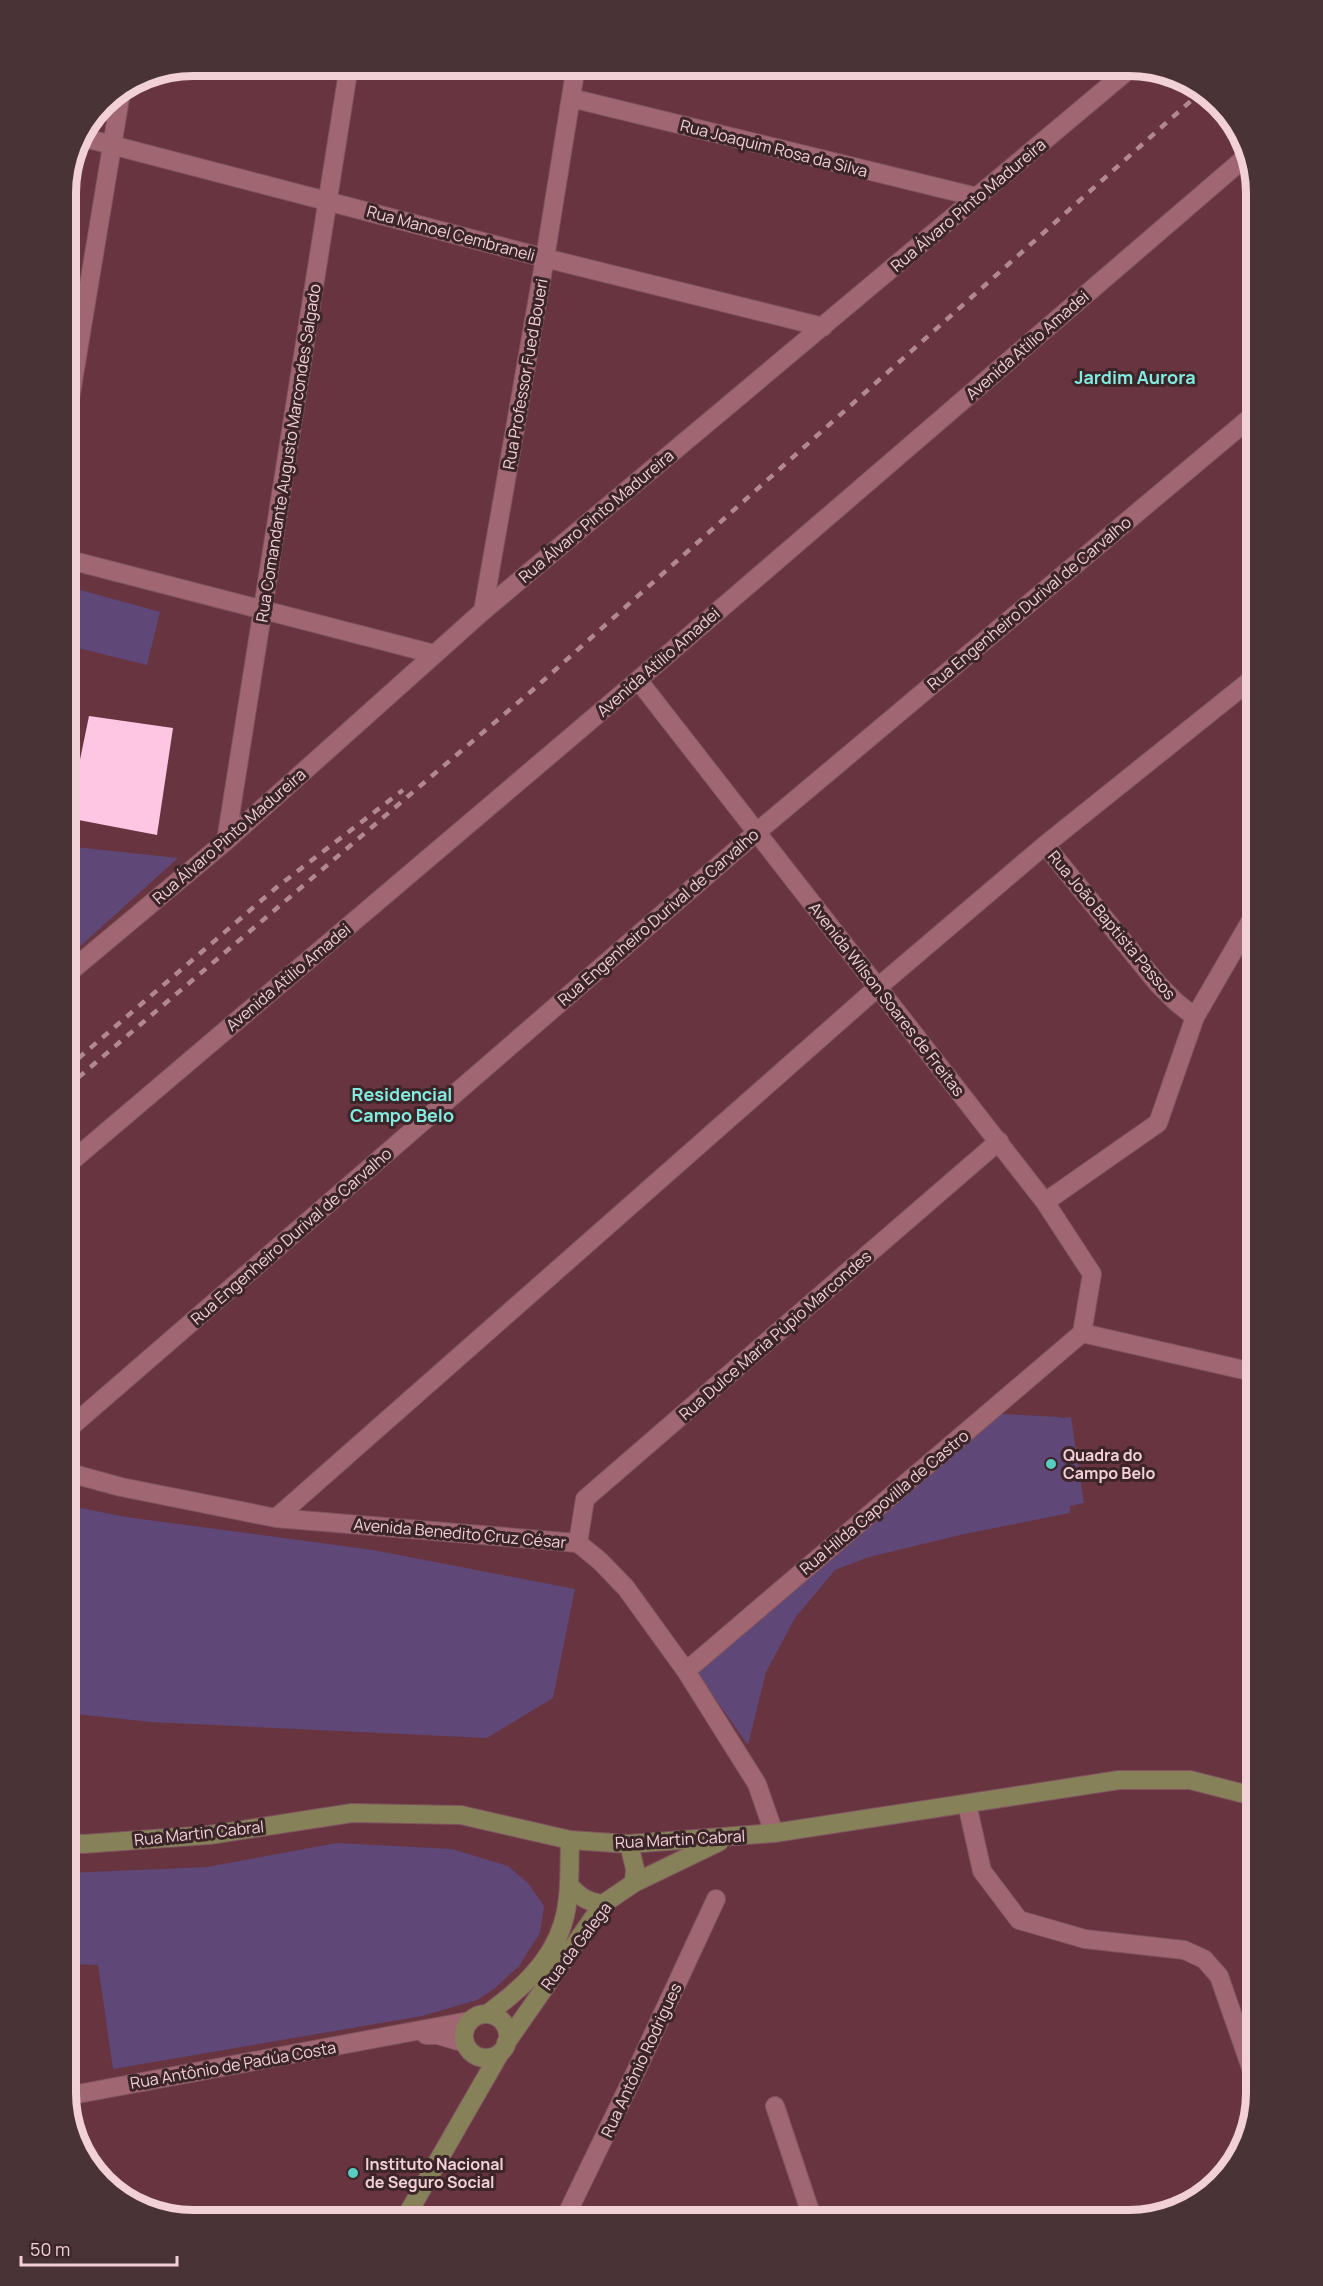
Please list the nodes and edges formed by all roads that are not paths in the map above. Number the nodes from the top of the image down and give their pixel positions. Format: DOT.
graph roads {
  1 [pos="348,77"];
  2 [pos="574,77"];
  3 [pos="1119,77"];
  4 [pos="571,98"];
  5 [pos="119,104"];
  6 [pos="90,140"];
  7 [pos="112,146"];
  8 [pos="1242,160"];
  9 [pos="977,197"];
  10 [pos="328,201"];
  11 [pos="545,258"];
  12 [pos="823,327"];
  13 [pos="77,357"];
  14 [pos="1246,421"];
  15 [pos="77,562"];
  16 [pos="264,611"];
  17 [pos="483,611"];
  18 [pos="434,654"];
  19 [pos="638,680"];
  20 [pos="1246,684"];
  21 [pos="757,832"];
  22 [pos="226,841"];
  23 [pos="1045,845"];
  24 [pos="1246,928"];
  25 [pos="77,966"];
  26 [pos="877,988"];
  27 [pos="1195,1017"];
  28 [pos="999,1141"];
  29 [pos="76,1157"];
  30 [pos="1045,1202"];
  31 [pos="1082,1333"];
  32 [pos="1246,1370"];
  33 [pos="76,1422"];
  34 [pos="76,1475"];
  35 [pos="276,1518"];
  36 [pos="578,1543"];
  37 [pos="686,1671"];
  38 [pos="1246,1794"];
  39 [pos="967,1804"];
  40 [pos="774,1833"];
  41 [pos="728,1838"];
  42 [pos="570,1840"];
  43 [pos="76,1843"];
  44 [pos="629,1844"];
  45 [pos="634,1883"];
  46 [pos="569,1885"];
  47 [pos="716,1899"];
  48 [pos="603,1904"];
  49 [pos="487,2014"];
  50 [pos="469,2021"];
  51 [pos="400,2035"];
  52 [pos="503,2048"];
  53 [pos="469,2049"];
  54 [pos="1246,2053"];
  55 [pos="76,2094"];
  56 [pos="775,2106"];
  57 [pos="466,2111"];
  58 [pos="410,2209"];
  59 [pos="569,2209"];
  60 [pos="810,2210"];
  1 -- 10 [label="street, Rua Comandante Augusto Marcondes Salgado"];
  2 -- 4 [label="street, Rua Professor Fued Boueri"];
  3 -- 9 [label="street, Rua Álvaro Pinto Madureira"];
  4 -- 9 [label="street, Rua Joaquim Rosa da Silva"];
  4 -- 11 [label="street, Rua Professor Fued Boueri"];
  5 -- 7 [label="street"];
  6 -- 7 [label="street, Rua Manoel Cembraneli"];
  7 -- 10 [label="street, Rua Manoel Cembraneli"];
  7 -- 13 [label="street"];
  8 -- 19 [label="street, Avenida Atílio Amadei"];
  9 -- 12 [label="street, Rua Álvaro Pinto Madureira"];
  10 -- 11 [label="street, Rua Manoel Cembraneli"];
  10 -- 16 [label="street, Rua Comandante Augusto Marcondes Salgado"];
  11 -- 12 [label="street, Rua Manoel Cembraneli"];
  11 -- 17 [label="street, Rua Professor Fued Boueri"];
  12 -- 17 [label="street, Rua Álvaro Pinto Madureira"];
  14 -- 21 [label="street, Rua Engenheiro Durival de Carvalho"];
  15 -- 16 [label="street"];
  16 -- 18 [label="street"];
  16 -- 22 [label="street, Rua Comandante Augusto Marcondes Salgado"];
  17 -- 18 [label="street, Rua Álvaro Pinto Madureira"];
  18 -- 22 [label="street, Rua Álvaro Pinto Madureira"];
  19 -- 21 [label="street, Avenida Wilson Soares de Freitas"];
  19 -- 29 [label="street, Avenida Atílio Amadei"];
  20 -- 23 [label="street"];
  21 -- 26 [label="street, Avenida Wilson Soares de Freitas"];
  21 -- 33 [label="street, Rua Engenheiro Durival de Carvalho"];
  22 -- 25 [label="street, Rua Álvaro Pinto Madureira"];
  23 -- 26 [label="street"];
  23 -- 27 [label="street, Rua João Baptista Passos"];
  24 -- 27 [label="street"];
  26 -- 28 [label="street, Avenida Wilson Soares de Freitas"];
  26 -- 35 [label="street"];
  27 -- 30 [label="street"];
  28 -- 30 [label="street, Avenida Wilson Soares de Freitas"];
  28 -- 36 [label="street, Rua Dulce Maria Púpio Marcondes"];
  30 -- 31 [label="street, Avenida Wilson Soares de Freitas"];
  31 -- 32 [label="street"];
  31 -- 37 [label="street, Rua Hilda Capovilla de Castro"];
  34 -- 35 [label="street, Avenida Benedito Cruz César"];
  35 -- 36 [label="street, Avenida Benedito Cruz César"];
  36 -- 37 [label="street, Avenida Benedito Cruz César"];
  37 -- 40 [label="street, Avenida Benedito Cruz César"];
  38 -- 39 [label="main road, Rua Martin Cabral"];
  39 -- 40 [label="main road, Rua Martin Cabral"];
  39 -- 54 [label="street"];
  40 -- 41 [label="main road, Rua Martin Cabral"];
  41 -- 44 [label="main road, Rua Martin Cabral"];
  41 -- 45 [label="main road, Rua da Galega"];
  42 -- 43 [label="main road, Rua Martin Cabral"];
  42 -- 44 [label="main road, Rua Martin Cabral"];
  42 -- 46 [label="main road, Rua da Galega"];
  44 -- 45 [label="main road"];
  45 -- 48 [label="main road, Rua da Galega"];
  46 -- 48 [label="main road"];
  46 -- 49 [label="main road, Rua da Galega"];
  47 -- 59 [label="street, Rua Antônio Rodrigues"];
  48 -- 52 [label="main road, Rua da Galega"];
  49 -- 50 [label="main road"];
  49 -- 52 [label="main road"];
  50 -- 51 [label="street, Rua Antônio de Padúa Costa"];
  50 -- 53 [label="main road"];
  51 -- 53 [label="street, Rua Antônio de Padúa Costa"];
  51 -- 55 [label="street, Rua Antônio de Padúa Costa"];
  52 -- 53 [label="main road"];
  52 -- 57 [label="main road, Rua da Galega"];
  53 -- 57 [label="main road, Rua da Galega"];
  56 -- 60 [label="street"];
  57 -- 58 [label="main road, Rua da Galega"];
}
